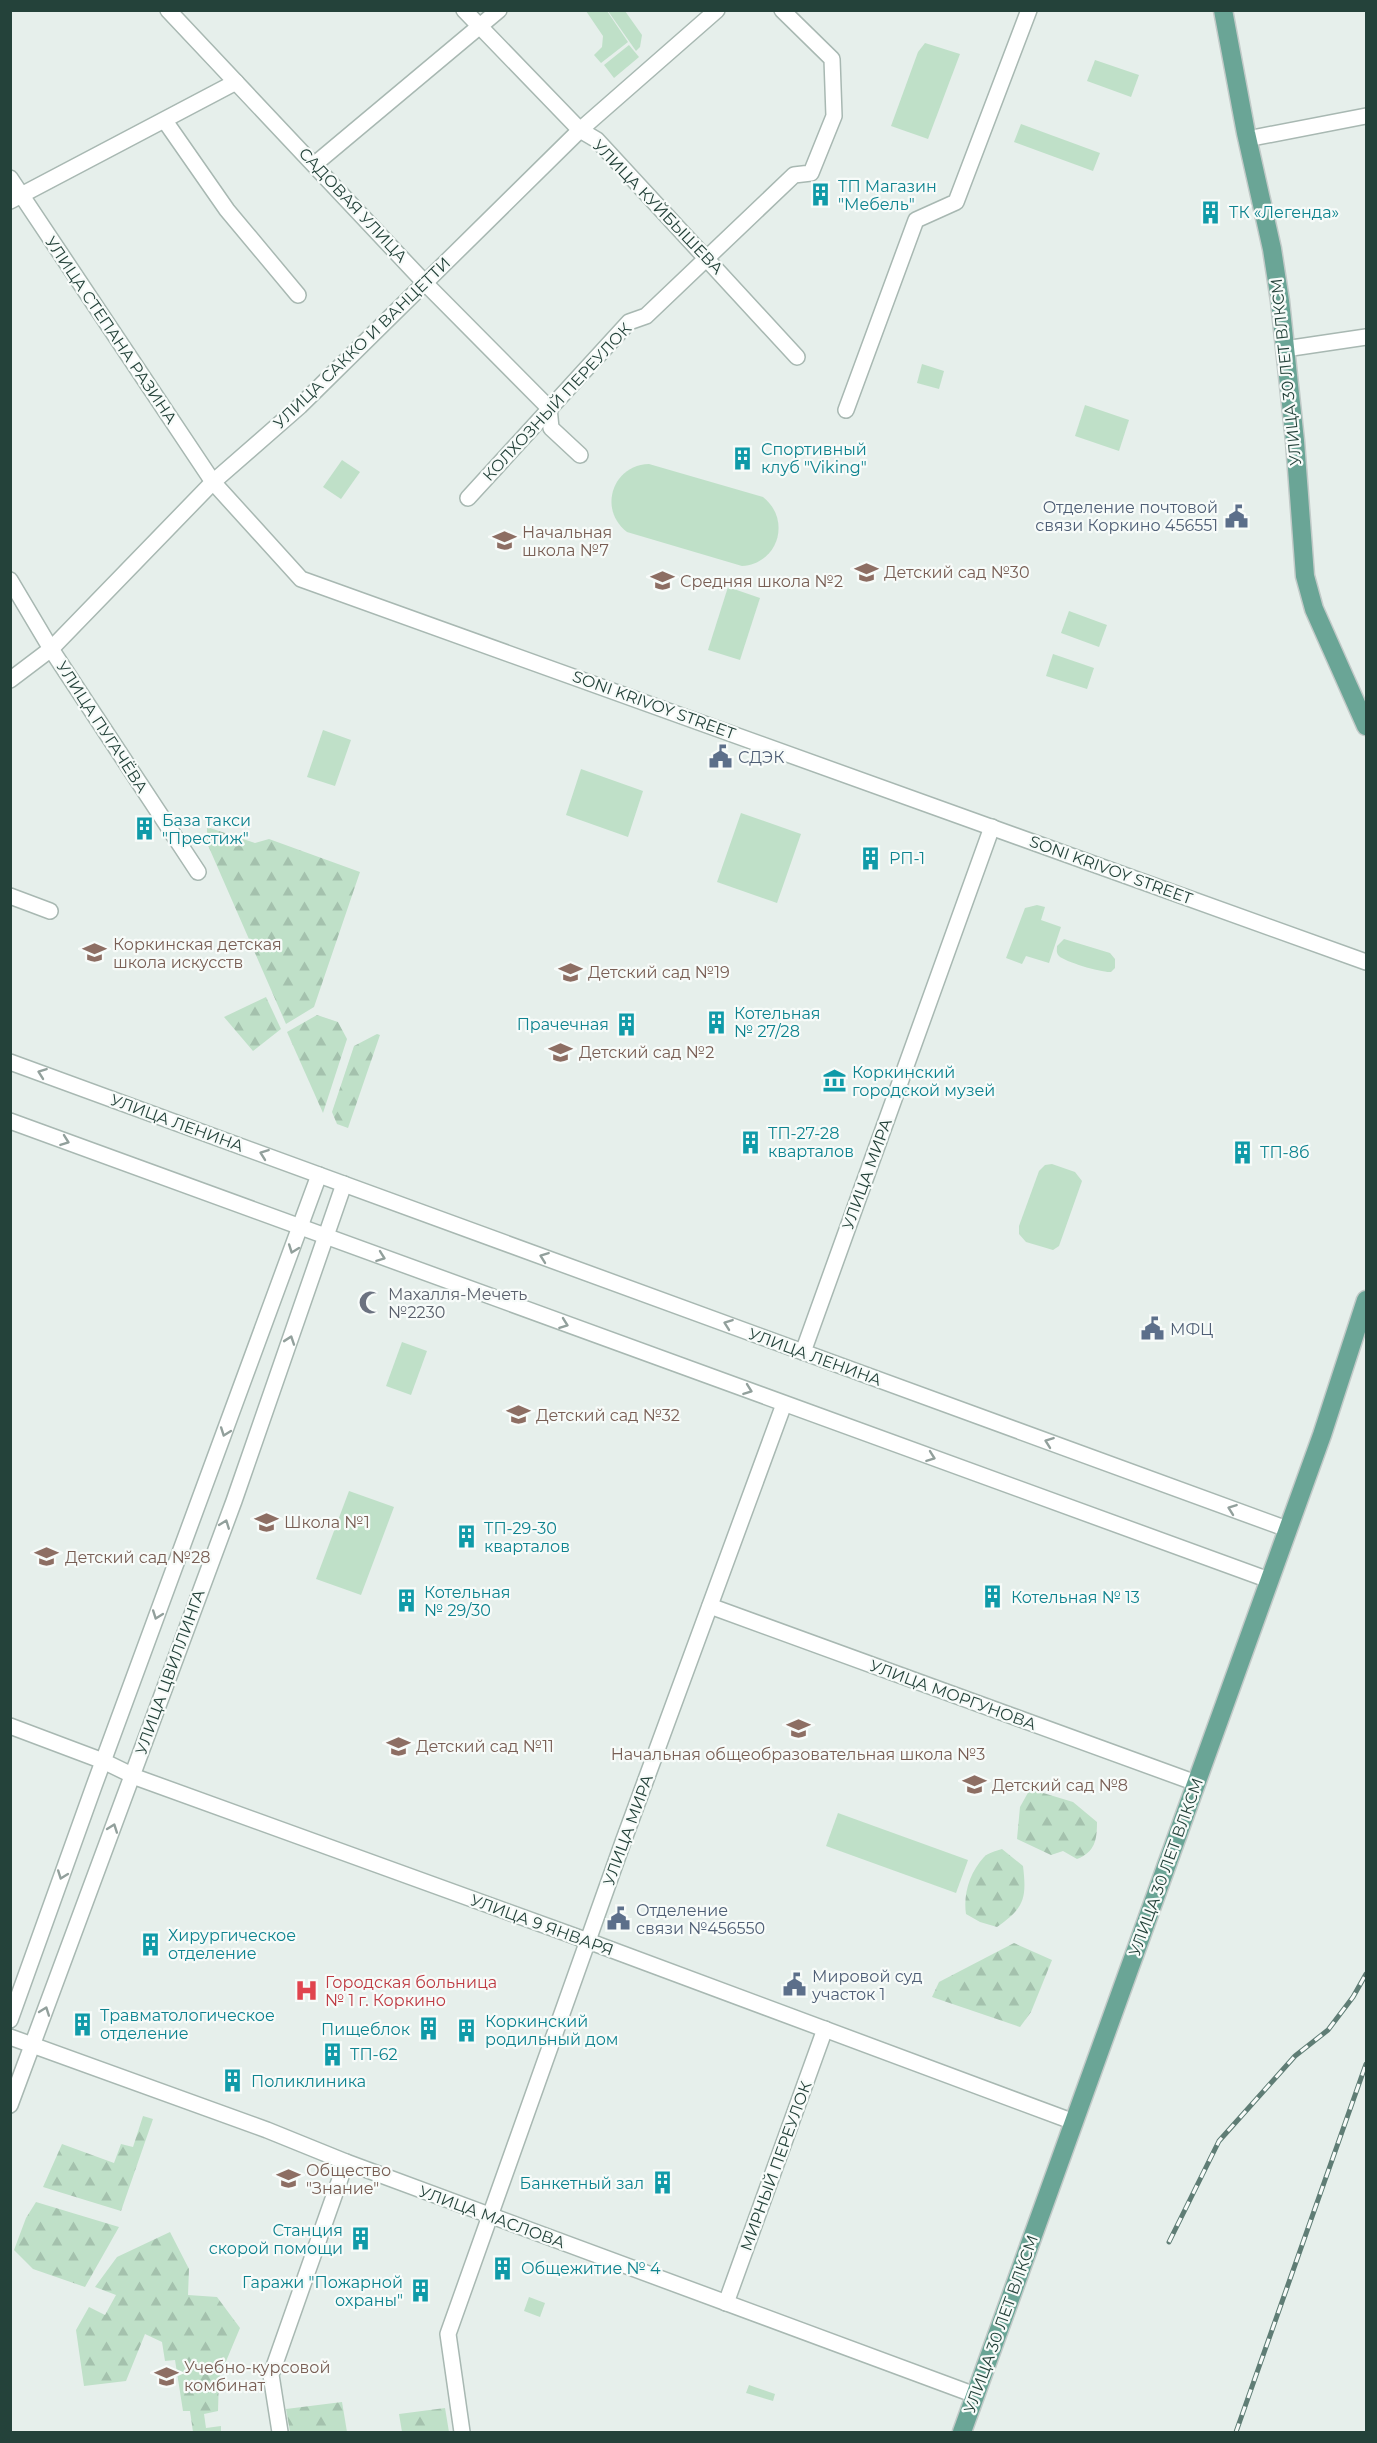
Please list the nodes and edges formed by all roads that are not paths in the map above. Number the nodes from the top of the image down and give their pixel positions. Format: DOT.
graph roads {
  1 [pos="168,10"];
  2 [pos="464,10"];
  3 [pos="499,10"];
  4 [pos="717,10"];
  5 [pos="782,10"];
  6 [pos="1029,10"];
  7 [pos="1223,10"];
  8 [pos="480,27"];
  9 [pos="236,82"];
  10 [pos="1366,116"];
  11 [pos="165,121"];
  12 [pos="580,130"];
  13 [pos="1247,140"];
  14 [pos="315,164"];
  15 [pos="10,178"];
  16 [pos="16,198"];
  17 [pos="706,257"];
  18 [pos="425,283"];
  19 [pos="298,295"];
  20 [pos="1366,336"];
  21 [pos="1286,349"];
  22 [pos="797,357"];
  23 [pos="549,408"];
  24 [pos="846,410"];
  25 [pos="580,455"];
  26 [pos="213,482"];
  27 [pos="468,498"];
  28 [pos="10,580"];
  29 [pos="51,649"];
  30 [pos="10,680"];
  31 [pos="1366,726"];
  32 [pos="992,827"];
  33 [pos="198,872"];
  34 [pos="10,896"];
  35 [pos="50,911"];
  36 [pos="1366,962"];
  37 [pos="10,1062"];
  38 [pos="10,1121"];
  39 [pos="319,1174"];
  40 [pos="344,1184"];
  41 [pos="301,1228"];
  42 [pos="326,1237"];
  43 [pos="1366,1300"];
  44 [pos="803,1352"];
  45 [pos="783,1404"];
  46 [pos="1287,1529"];
  47 [pos="1269,1580"];
  48 [pos="710,1606"];
  49 [pos="10,1726"];
  50 [pos="104,1761"];
  51 [pos="132,1776"];
  52 [pos="1196,1783"];
  53 [pos="588,1941"];
  54 [pos="10,2020"];
  55 [pos="825,2029"];
  56 [pos="10,2037"];
  57 [pos="33,2046"];
  58 [pos="10,2105"];
  59 [pos="1074,2122"];
  60 [pos="346,2162"];
  61 [pos="489,2216"];
  62 [pos="726,2303"];
  63 [pos="975,2395"];
  64 [pos="280,2433"];
  65 [pos="462,2433"];
  66 [pos="962,2433"];
  1 -- 9 [label="street, САДОВАЯ УЛИЦА"];
  2 -- 8 [label="street, УЛИЦА КУЙБЫШЕВА"];
  3 -- 8 [label="street"];
  4 -- 12 [label="street, УЛИЦА САККО И ВАНЦЕТТИ"];
  5 -- 17 [label="street, КОЛХОЗНЫЙ ПЕРЕУЛОК"];
  6 -- 24 [label="street"];
  7 -- 13 [label="main road, УЛИЦА 30 ЛЕТ ВЛКСМ"];
  8 -- 12 [label="street, УЛИЦА КУЙБЫШЕВА"];
  8 -- 14 [label="street"];
  9 -- 11 [label="street"];
  9 -- 14 [label="street, САДОВАЯ УЛИЦА"];
  10 -- 13 [label="street"];
  11 -- 16 [label="street"];
  11 -- 19 [label="street"];
  12 -- 17 [label="street, УЛИЦА КУЙБЫШЕВА"];
  12 -- 18 [label="street, УЛИЦА САККО И ВАНЦЕТТИ"];
  13 -- 21 [label="main road, УЛИЦА 30 ЛЕТ ВЛКСМ"];
  14 -- 18 [label="street, САДОВАЯ УЛИЦА"];
  15 -- 16 [label="street, УЛИЦА СТЕПАНА РАЗИНА"];
  16 -- 26 [label="street, УЛИЦА СТЕПАНА РАЗИНА"];
  17 -- 22 [label="street, УЛИЦА КУЙБЫШЕВА"];
  17 -- 23 [label="street, КОЛХОЗНЫЙ ПЕРЕУЛОК"];
  18 -- 23 [label="street, САДОВАЯ УЛИЦА"];
  18 -- 26 [label="street, УЛИЦА САККО И ВАНЦЕТТИ"];
  20 -- 21 [label="street"];
  21 -- 31 [label="main road, УЛИЦА 30 ЛЕТ ВЛКСМ"];
  23 -- 25 [label="street, САДОВАЯ УЛИЦА"];
  23 -- 27 [label="street, КОЛХОЗНЫЙ ПЕРЕУЛОК"];
  26 -- 29 [label="street, УЛИЦА САККО И ВАНЦЕТТИ"];
  26 -- 32 [label="street, SONI KRIVOY STREET"];
  28 -- 29 [label="street, УЛИЦА ПУГАЧЁВА"];
  29 -- 30 [label="street, УЛИЦА САККО И ВАНЦЕТТИ"];
  29 -- 33 [label="street, УЛИЦА ПУГАЧЁВА"];
  32 -- 36 [label="street, SONI KRIVOY STREET"];
  32 -- 44 [label="street, УЛИЦА МИРА"];
  34 -- 35 [label="street"];
  39 -- 37 [label="street, УЛИЦА ЛЕНИНА, one-way"];
  38 -- 41 [label="street, one-way"];
  39 -- 40 [label="street, УЛИЦА ЛЕНИНА"];
  39 -- 41 [label="street, УЛИЦА ЦВИЛЛИНГА"];
  40 -- 42 [label="street"];
  44 -- 40 [label="street, УЛИЦА ЛЕНИНА, one-way"];
  41 -- 42 [label="street"];
  41 -- 50 [label="street, УЛИЦА ЦВИЛЛИНГА, one-way"];
  42 -- 45 [label="street, one-way"];
  51 -- 42 [label="street, УЛИЦА ЦВИЛЛИНГА, one-way"];
  43 -- 46 [label="main road, УЛИЦА 30 ЛЕТ ВЛКСМ"];
  46 -- 44 [label="street, УЛИЦА ЛЕНИНА, one-way"];
  45 -- 47 [label="street, one-way"];
  45 -- 48 [label="street, УЛИЦА МИРА"];
  46 -- 47 [label="main road, УЛИЦА 30 ЛЕТ ВЛКСМ"];
  47 -- 52 [label="main road, УЛИЦА 30 ЛЕТ ВЛКСМ"];
  48 -- 52 [label="street, УЛИЦА МОРГУНОВА"];
  48 -- 53 [label="street, УЛИЦА МИРА"];
  49 -- 50 [label="street, УЛИЦА 9 ЯНВАРЯ"];
  50 -- 51 [label="street, УЛИЦА 9 ЯНВАРЯ"];
  50 -- 54 [label="street, УЛИЦА ЦВИЛЛИНГА, one-way"];
  51 -- 53 [label="street, УЛИЦА 9 ЯНВАРЯ"];
  57 -- 51 [label="street, УЛИЦА ЦВИЛЛИНГА, one-way"];
  52 -- 59 [label="main road, УЛИЦА 30 ЛЕТ ВЛКСМ"];
  53 -- 55 [label="street, УЛИЦА 9 ЯНВАРЯ"];
  53 -- 61 [label="street, УЛИЦА МИРА"];
  55 -- 59 [label="street, УЛИЦА 9 ЯНВАРЯ"];
  55 -- 62 [label="street, МИРНЫЙ ПЕРЕУЛОК"];
  56 -- 57 [label="street, УЛИЦА МАСЛОВА"];
  57 -- 58 [label="street, УЛИЦА ЦВИЛЛИНГА"];
  57 -- 60 [label="street, УЛИЦА МАСЛОВА"];
  59 -- 63 [label="main road, УЛИЦА 30 ЛЕТ ВЛКСМ"];
  60 -- 61 [label="street, УЛИЦА МАСЛОВА"];
  60 -- 64 [label="street"];
  61 -- 62 [label="street, УЛИЦА МАСЛОВА"];
  61 -- 65 [label="street, УЛИЦА МИРА"];
  62 -- 63 [label="street, УЛИЦА МАСЛОВА"];
  63 -- 66 [label="main road, УЛИЦА 30 ЛЕТ ВЛКСМ"];
}
